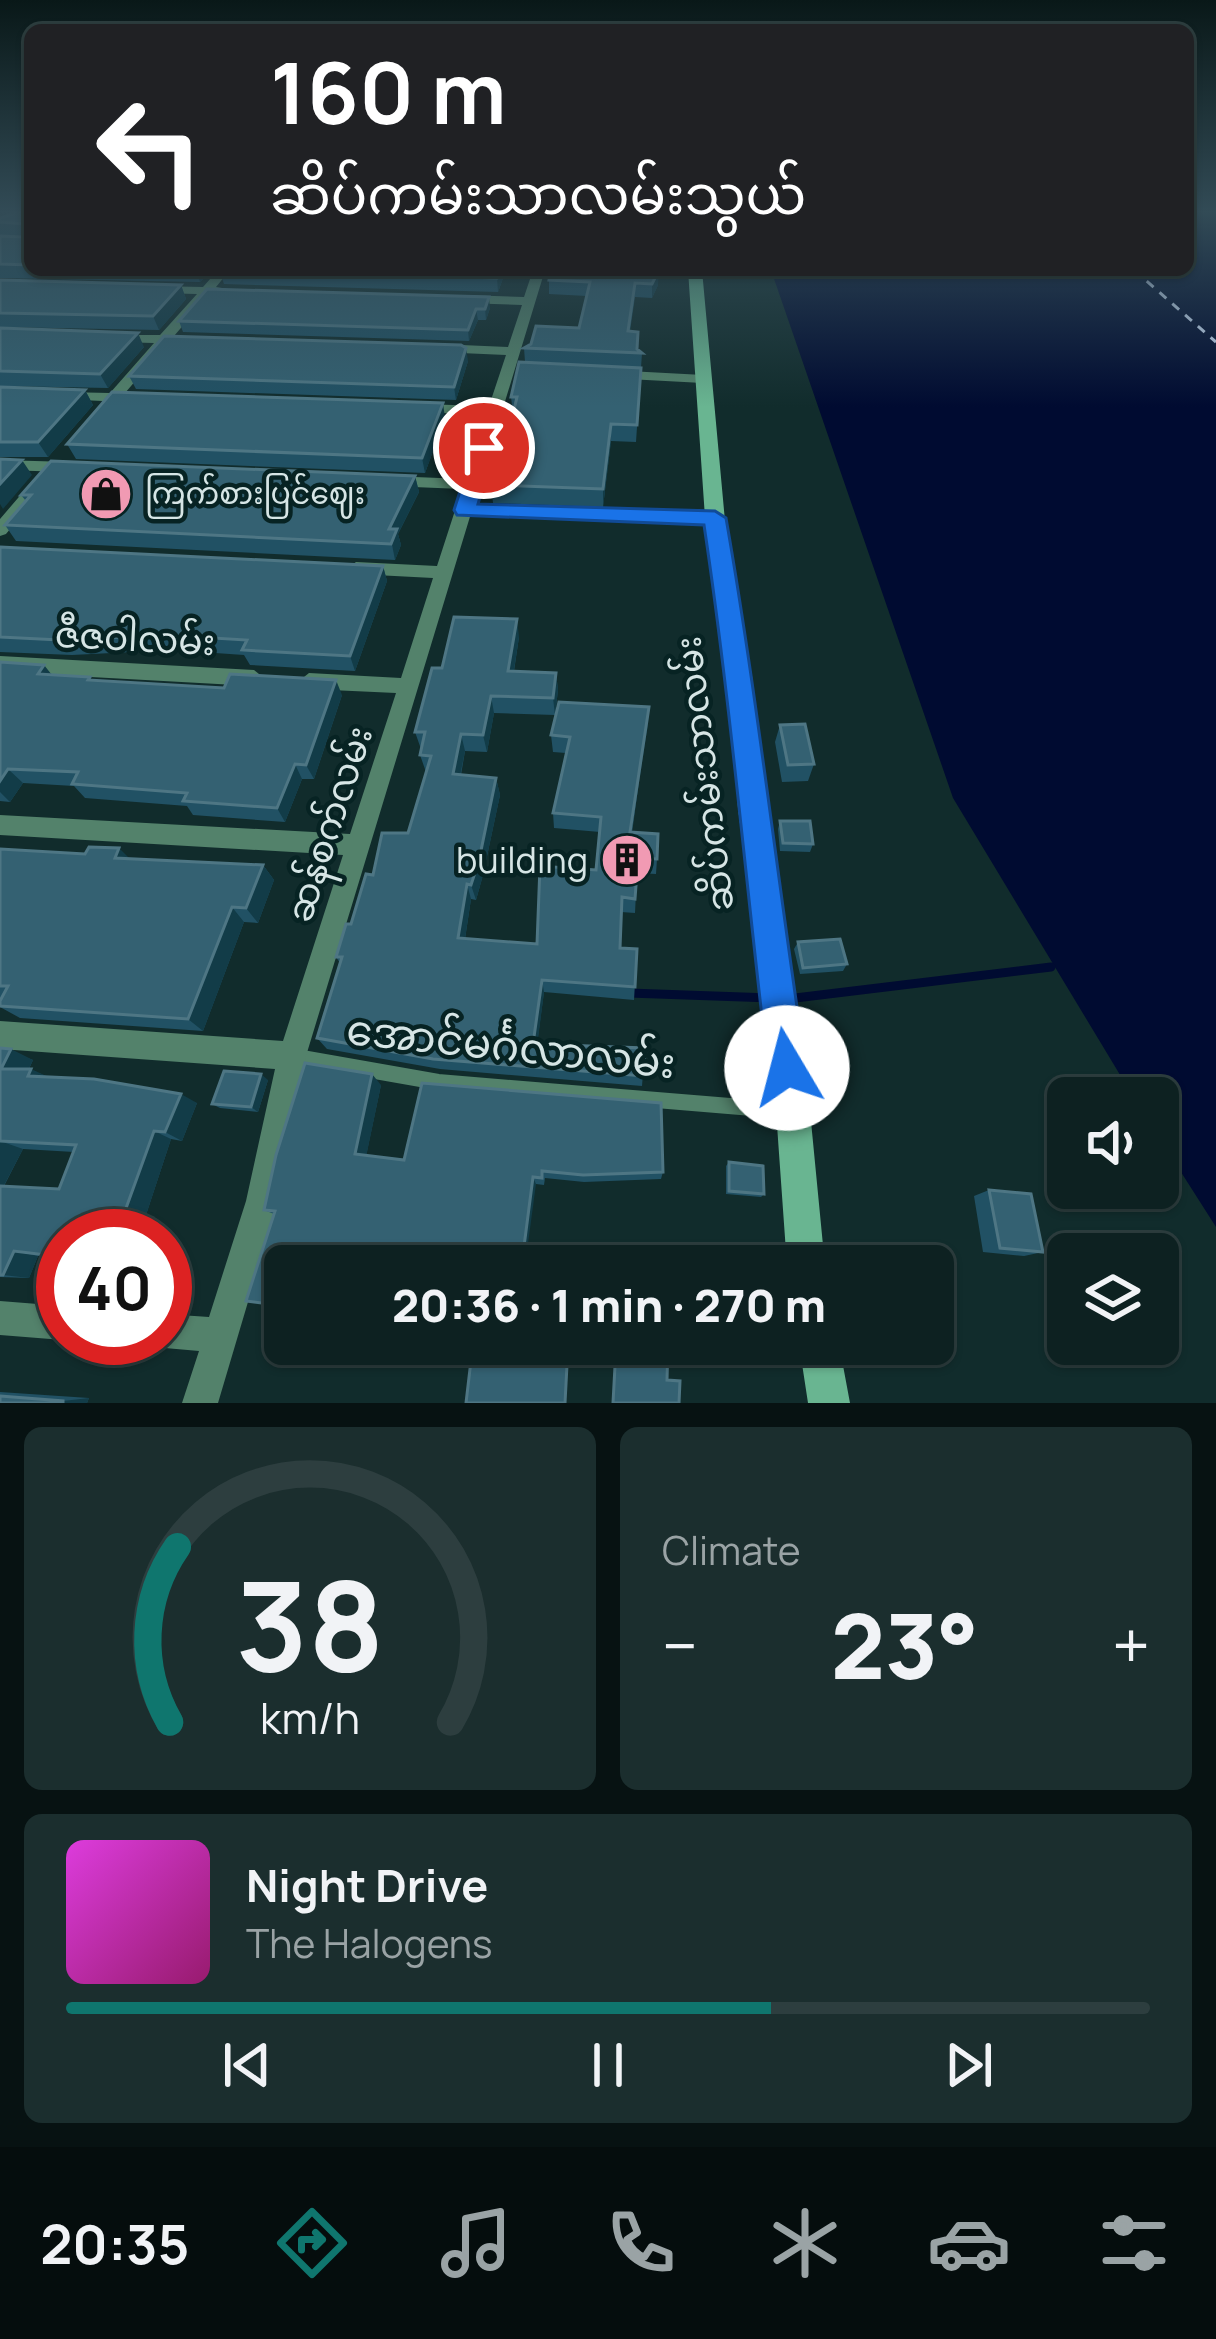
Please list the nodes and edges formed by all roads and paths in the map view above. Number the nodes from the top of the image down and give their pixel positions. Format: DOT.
graph roads {
  1 [pos="219,276"];
  2 [pos="536,276"];
  3 [pos="695,276"];
  4 [pos="138,288"];
  5 [pos="207,290"];
  6 [pos="253,292"];
  7 [pos="437,298"];
  8 [pos="529,301"];
  9 [pos="93,337"];
  10 [pos="164,339"];
  11 [pos="210,341"];
  12 [pos="419,348"];
  13 [pos="516,364"];
  14 [pos="616,375"];
  15 [pos="703,379"];
  16 [pos="46,395"];
  17 [pos="115,397"];
  18 [pos="162,399"];
  19 [pos="400,408"];
  20 [pos="495,411"];
  21 [pos="100,415"];
  22 [pos="69,449"];
  23 [pos="0,465"];
  24 [pos="54,466"];
  25 [pos="100,468"];
  26 [pos="380,480"];
  27 [pos="472,484"];
  28 [pos="465,510"];
  29 [pos="715,518"];
  30 [pos="0,530"];
  31 [pos="328,567"];
  32 [pos="445,573"];
  33 [pos="0,664"];
  34 [pos="410,686"];
  35 [pos="0,825"];
  36 [pos="361,845"];
  37 [pos="0,1035"];
  38 [pos="292,1056"];
  39 [pos="793,1111"];
  40 [pos="804,1245"];
  41 [pos="0,1318"];
  42 [pos="36,1321"];
  43 [pos="192,1333"];
  44 [pos="218,1335"];
  45 [pos="823,1365"];
  46 [pos="200,1403"];
  47 [pos="829,1403"];
  1 -- 5 [label="street"];
  2 -- 8 [label="street, ဆန်စက်လမ်း"];
  3 -- 15 [label="street, ဆိပ်ကမ်းသာလမ်း"];
  4 -- 5 [label="street"];
  5 -- 6 [label="street"];
  5 -- 10 [label="street"];
  7 -- 8 [label="street"];
  8 -- 13 [label="street, ဆန်စက်လမ်း"];
  9 -- 10 [label="street"];
  10 -- 11 [label="street"];
  10 -- 17 [label="street"];
  12 -- 13 [label="street"];
  13 -- 20 [label="street, ဆန်စက်လမ်း"];
  14 -- 15 [label="lane"];
  15 -- 29 [label="street, ဆိပ်ကမ်းသာလမ်း"];
  16 -- 17 [label="street"];
  17 -- 18 [label="street"];
  17 -- 21 [label="street"];
  19 -- 20 [label="street"];
  20 -- 27 [label="street, ဆန်စက်လမ်း"];
  22 -- 24 [label="street"];
  23 -- 24 [label="street"];
  24 -- 25 [label="street"];
  24 -- 30 [label="street"];
  26 -- 27 [label="street"];
  27 -- 28 [label="street, ဆန်စက်လမ်း"];
  28 -- 29 [label="lane"];
  28 -- 32 [label="street, ဆန်စက်လမ်း"];
  29 -- 39 [label="street, ဆိပ်ကမ်းသာလမ်း"];
  31 -- 32 [label="street"];
  32 -- 34 [label="street, ဆန်စက်လမ်း"];
  33 -- 34 [label="street, ဇီဇဝါလမ်း"];
  34 -- 36 [label="street, ဆန်စက်လမ်း"];
  35 -- 36 [label="street"];
  36 -- 38 [label="street, ဆန်စက်လမ်း"];
  37 -- 38 [label="street"];
  38 -- 39 [label="lane, အောင်မင်္ဂလာလမ်း"];
  38 -- 44 [label="street, ဆန်စက်လမ်း"];
  39 -- 40 [label="street, ဆိပ်ကမ်းသာလမ်း"];
  41 -- 42 [label="street"];
  43 -- 44 [label="street"];
  44 -- 46 [label="street, ဆန်စက်လမ်း"];
  45 -- 47 [label="street"];
}
